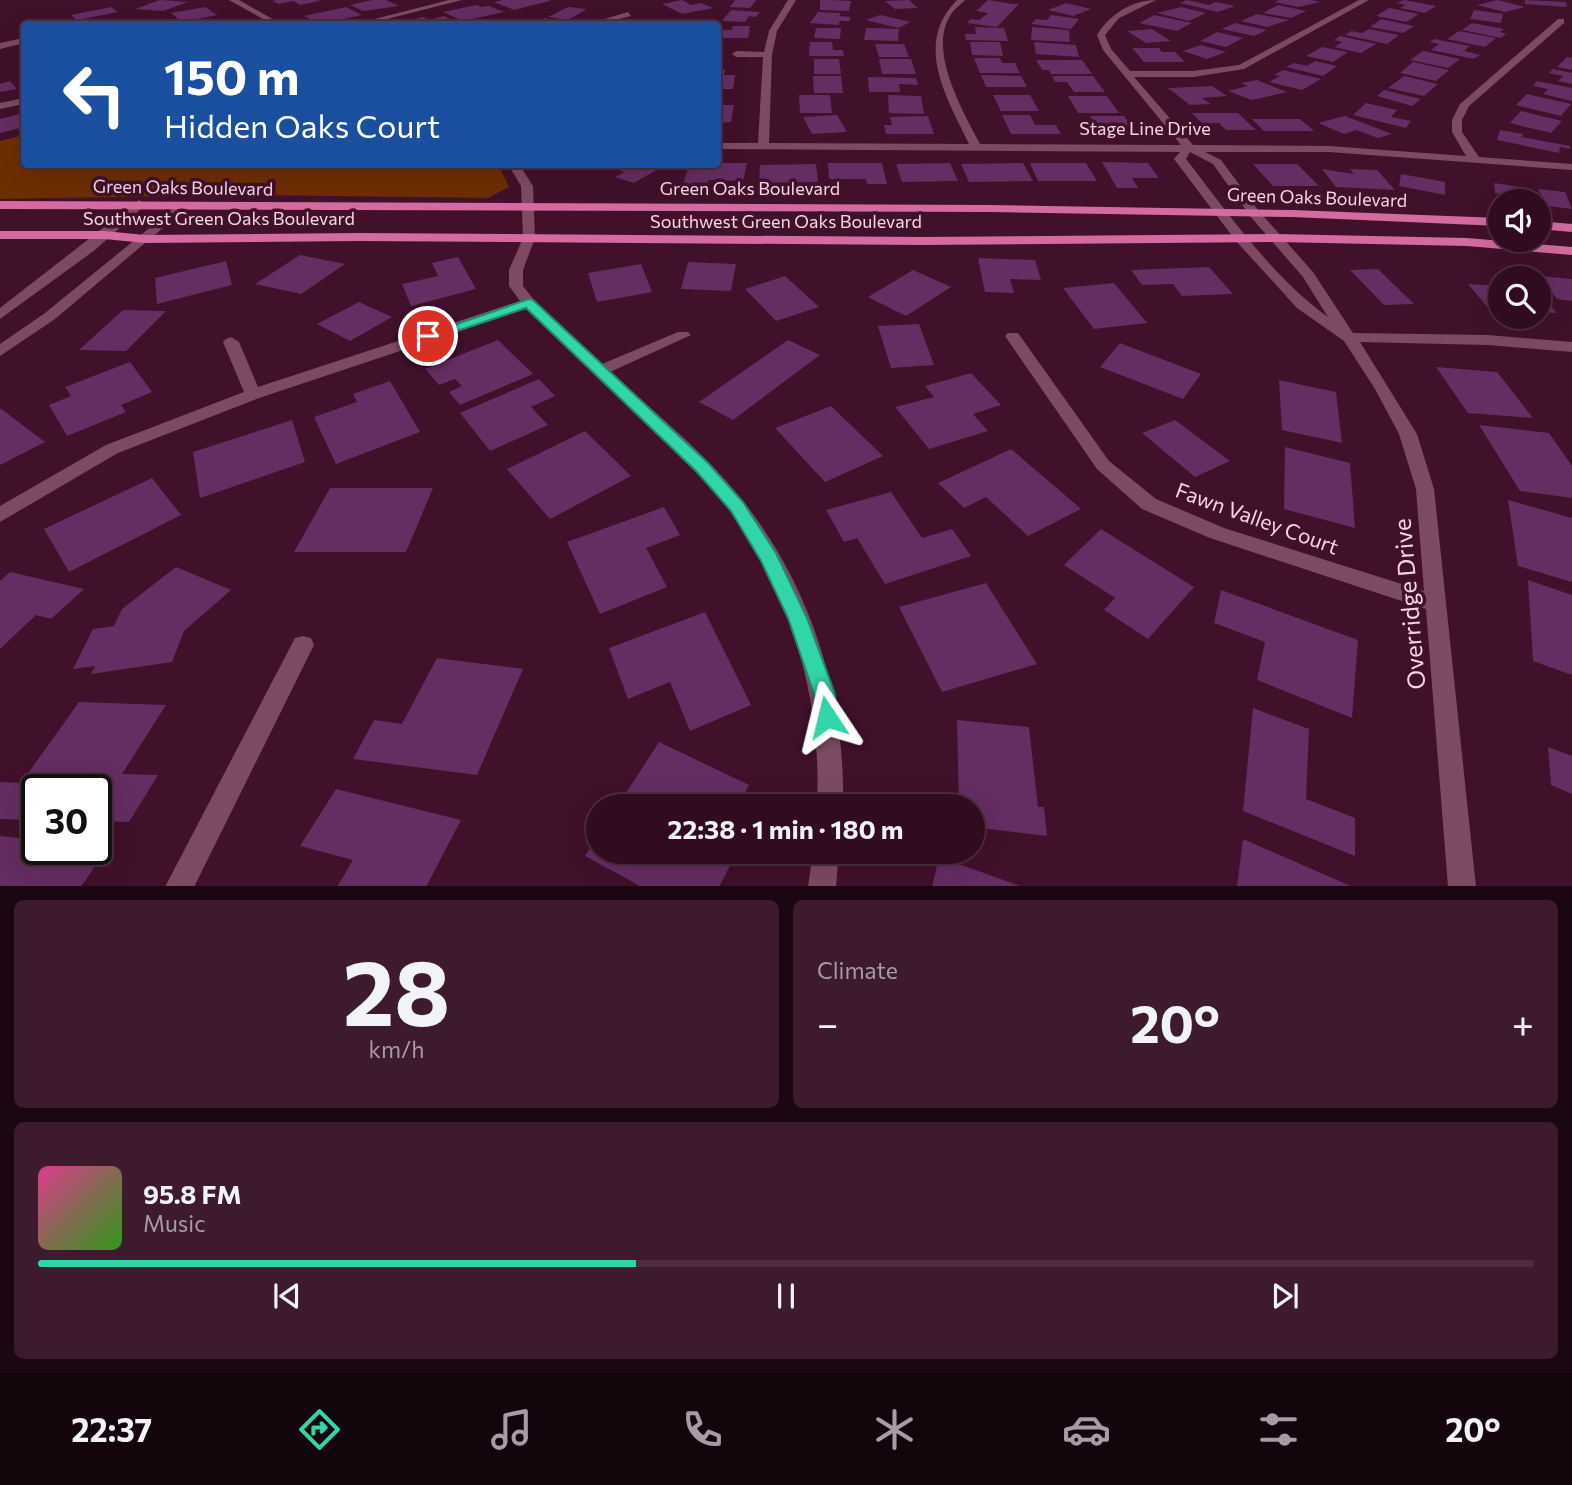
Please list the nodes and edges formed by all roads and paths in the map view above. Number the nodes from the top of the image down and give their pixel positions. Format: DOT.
graph roads {
  1 [pos="233,0"];
  2 [pos="458,0"];
  3 [pos="792,0"];
  4 [pos="961,0"];
  5 [pos="1152,0"];
  6 [pos="1365,0"];
  7 [pos="628,14"];
  8 [pos="272,21"];
  9 [pos="371,21"];
  10 [pos="603,21"];
  11 [pos="1561,22"];
  12 [pos="21,42"];
  13 [pos="0,46"];
  14 [pos="736,54"];
  15 [pos="768,55"];
  16 [pos="1127,74"];
  17 [pos="21,102"];
  18 [pos="0,106"];
  19 [pos="721,146"];
  20 [pos="763,146"];
  21 [pos="1188,146"];
  22 [pos="976,147"];
  23 [pos="1474,158"];
  24 [pos="1572,167"];
  25 [pos="515,168"];
  26 [pos="139,204"];
  27 [pos="0,205"];
  28 [pos="528,205"];
  29 [pos="179,208"];
  30 [pos="1222,212"];
  31 [pos="1254,213"];
  32 [pos="1488,222"];
  33 [pos="1551,226"];
  34 [pos="1572,228"];
  35 [pos="0,235"];
  36 [pos="104,235"];
  37 [pos="529,238"];
  38 [pos="1241,238"];
  39 [pos="1277,238"];
  40 [pos="145,239"];
  41 [pos="1572,251"];
  42 [pos="529,303"];
  43 [pos="0,315"];
  44 [pos="683,335"];
  45 [pos="1013,336"];
  46 [pos="1347,337"];
  47 [pos="231,342"];
  48 [pos="1572,347"];
  49 [pos="0,351"];
  50 [pos="599,371"];
  51 [pos="253,394"];
  52 [pos="0,515"];
  53 [pos="1437,604"];
  54 [pos="303,645"];
  55 [pos="832,794"];
  56 [pos="825,864"];
  57 [pos="180,886"];
  58 [pos="822,886"];
  59 [pos="1462,886"];
  1 -- 8 [label="street"];
  2 -- 9 [label="street"];
  3 -- 15 [label="street"];
  4 -- 22 [label="street"];
  5 -- 16 [label="street, Overridge Drive"];
  6 -- 16 [label="street"];
  7 -- 10 [label="street"];
  11 -- 23 [label="street"];
  12 -- 13 [label="street"];
  14 -- 15 [label="street"];
  15 -- 20 [label="street"];
  16 -- 21 [label="street, Overridge Drive"];
  17 -- 18 [label="street"];
  19 -- 20 [label="street, Stage Line Drive"];
  20 -- 22 [label="street, Stage Line Drive"];
  21 -- 22 [label="street, Stage Line Drive"];
  21 -- 23 [label="street, Stage Line Drive"];
  21 -- 30 [label="street, Overridge Drive"];
  21 -- 31 [label="street, Overridge Drive"];
  23 -- 24 [label="street, Stage Line Drive"];
  25 -- 28 [label="street"];
  26 -- 27 [label="main road, Green Oaks Boulevard"];
  26 -- 29 [label="main road, Green Oaks Boulevard"];
  26 -- 36 [label="street"];
  28 -- 29 [label="main road, Green Oaks Boulevard"];
  28 -- 30 [label="main road, Green Oaks Boulevard"];
  28 -- 37 [label="street"];
  29 -- 40 [label="street"];
  30 -- 31 [label="main road, Green Oaks Boulevard"];
  30 -- 38 [label="street, Overridge Drive"];
  31 -- 32 [label="main road, Green Oaks Boulevard"];
  31 -- 39 [label="street, Overridge Drive"];
  33 -- 34 [label="main road"];
  35 -- 36 [label="main road, Southwest Green Oaks Boulevard"];
  36 -- 40 [label="main road, Southwest Green Oaks Boulevard"];
  36 -- 43 [label="street"];
  37 -- 38 [label="main road, Southwest Green Oaks Boulevard"];
  37 -- 40 [label="main road, Southwest Green Oaks Boulevard"];
  37 -- 42 [label="street"];
  38 -- 39 [label="main road, Southwest Green Oaks Boulevard"];
  38 -- 46 [label="street, Overridge Drive"];
  39 -- 41 [label="main road, Southwest Green Oaks Boulevard"];
  39 -- 46 [label="street, Overridge Drive"];
  40 -- 49 [label="street"];
  42 -- 50 [label="street"];
  42 -- 51 [label="street"];
  44 -- 50 [label="street"];
  45 -- 53 [label="street, Fawn Valley Court"];
  46 -- 48 [label="street"];
  46 -- 53 [label="street, Overridge Drive"];
  47 -- 51 [label="street"];
  50 -- 55 [label="street"];
  51 -- 52 [label="street"];
  53 -- 59 [label="street, Overridge Drive"];
  54 -- 57 [label="street"];
  56 -- 58 [label="street"];
}
